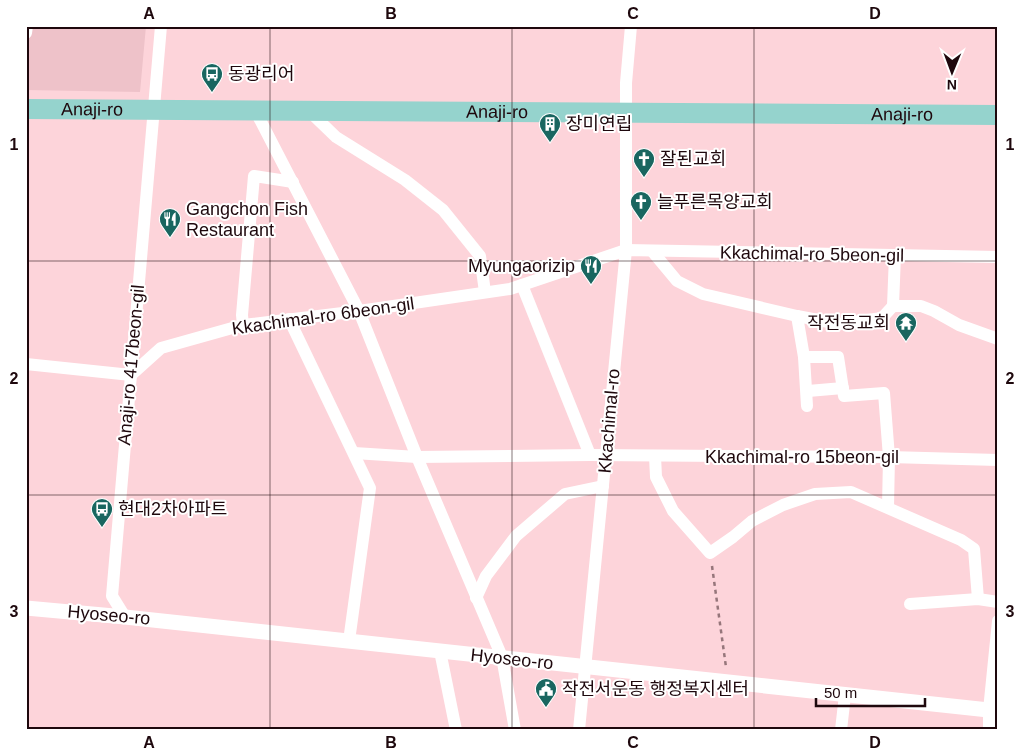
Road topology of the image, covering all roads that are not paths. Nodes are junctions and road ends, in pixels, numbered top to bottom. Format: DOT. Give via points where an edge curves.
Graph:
graph roads {
  1 [pos="27,26"];
  2 [pos="161,26"];
  3 [pos="630,26"];
  4 [pos="26,32"];
  5 [pos="26,109"];
  6 [pos="152,110"];
  7 [pos="255,110"];
  8 [pos="309,110"];
  9 [pos="626,112"];
  10 [pos="998,115"];
  11 [pos="293,182"];
  12 [pos="626,250"];
  13 [pos="652,251"];
  14 [pos="895,256"];
  15 [pos="998,257"];
  16 [pos="522,285"];
  17 [pos="485,292"];
  18 [pos="893,306"];
  19 [pos="360,311"];
  20 [pos="797,316"];
  21 [pos="289,319"];
  22 [pos="243,325"];
  23 [pos="998,339"];
  24 [pos="804,357"];
  25 [pos="26,364"];
  26 [pos="130,375"];
  27 [pos="843,388"];
  28 [pos="808,391"];
  29 [pos="808,406"];
  30 [pos="354,454"];
  31 [pos="590,455"];
  32 [pos="606,455"];
  33 [pos="655,456"];
  34 [pos="889,457"];
  35 [pos="417,458"];
  36 [pos="998,460"];
  37 [pos="603,486"];
  38 [pos="888,507"];
  39 [pos="476,598"];
  40 [pos="978,599"];
  41 [pos="998,602"];
  42 [pos="910,604"];
  43 [pos="26,608"];
  44 [pos="125,616"];
  45 [pos="998,620"];
  46 [pos="349,641"];
  47 [pos="440,651"];
  48 [pos="502,657"];
  49 [pos="586,667"];
  50 [pos="845,695"];
  51 [pos="993,711"];
  52 [pos="456,730"];
  53 [pos="515,730"];
  54 [pos="580,730"];
  55 [pos="841,730"];
  56 [pos="989,730"];
  1 -- 4 [label="street"];
  2 -- 6 [label="street, Anaji-ro 417beon-gil"];
  3 -- 9 [label="street, Kkachimal-ro"];
  5 -- 6 [label="main road, Anaji-ro"];
  6 -- 7 [label="main road, Anaji-ro"];
  6 -- 26 [label="street, Anaji-ro 417beon-gil"];
  7 -- 8 [label="main road, Anaji-ro"];
  7 -- 11 [label="street"];
  8 -- 9 [label="main road, Anaji-ro"];
  8 -- 17 [label="street" via="336,137 405,180 443,210 480,256"];
  9 -- 10 [label="main road, Anaji-ro"];
  9 -- 12 [label="street, Kkachimal-ro"];
  11 -- 19 [label="street"];
  11 -- 22 [label="street" via="254,176"];
  12 -- 13 [label="street, Kkachimal-ro 5beon-gil"];
  12 -- 16 [label="street, Kkachimal-ro 6beon-gil"];
  12 -- 32 [label="street, Kkachimal-ro"];
  13 -- 14 [label="street, Kkachimal-ro 5beon-gil"];
  13 -- 20 [label="street" via="677,281 703,294"];
  14 -- 15 [label="street, Kkachimal-ro 5beon-gil"];
  14 -- 18 [label="street"];
  16 -- 17 [label="street, Kkachimal-ro 6beon-gil"];
  16 -- 31 [label="street"];
  17 -- 19 [label="street, Kkachimal-ro 6beon-gil"];
  18 -- 20 [label="street" via="882,318 839,324"];
  18 -- 23 [label="street" via="920,306 934,310 960,326"];
  19 -- 21 [label="street, Kkachimal-ro 6beon-gil"];
  19 -- 35 [label="street"];
  20 -- 24 [label="street"];
  21 -- 22 [label="street, Kkachimal-ro 6beon-gil"];
  21 -- 30 [label="street"];
  22 -- 26 [label="street, Kkachimal-ro 6beon-gil" via="162,348"];
  24 -- 27 [label="street" via="838,357"];
  24 -- 28 [label="street"];
  25 -- 26 [label="street"];
  26 -- 44 [label="street, Anaji-ro 417beon-gil" via="112,596"];
  27 -- 28 [label="street"];
  27 -- 34 [label="street" via="844,396 884,393"];
  28 -- 29 [label="street"];
  30 -- 35 [label="street, Kkachimal-ro 15beon-gil"];
  30 -- 46 [label="street" via="370,488"];
  31 -- 32 [label="street, Kkachimal-ro 15beon-gil"];
  31 -- 35 [label="street, Kkachimal-ro 15beon-gil"];
  32 -- 33 [label="street, Kkachimal-ro 15beon-gil"];
  32 -- 37 [label="street, Kkachimal-ro"];
  33 -- 34 [label="street, Kkachimal-ro 15beon-gil"];
  33 -- 38 [label="street" via="656,477 673,511 710,552 752,521 815,494 851,492"];
  34 -- 36 [label="street, Kkachimal-ro 15beon-gil"];
  34 -- 38 [label="street"];
  35 -- 39 [label="street"];
  37 -- 39 [label="street" via="565,494 516,536 486,576"];
  37 -- 49 [label="street, Kkachimal-ro"];
  38 -- 40 [label="street" via="974,549"];
  39 -- 48 [label="street"];
  40 -- 41 [label="street"];
  40 -- 42 [label="street"];
  43 -- 44 [label="street, Hyoseo-ro"];
  44 -- 46 [label="street, Hyoseo-ro"];
  45 -- 51 [label="street"];
  46 -- 47 [label="street, Hyoseo-ro"];
  47 -- 48 [label="street, Hyoseo-ro"];
  47 -- 52 [label="street"];
  48 -- 49 [label="street, Hyoseo-ro"];
  48 -- 53 [label="street"];
  49 -- 50 [label="street, Hyoseo-ro"];
  49 -- 54 [label="street, Kkachimal-ro"];
  50 -- 51 [label="street, Hyoseo-ro"];
  50 -- 55 [label="street"];
  51 -- 56 [label="street"];
}
